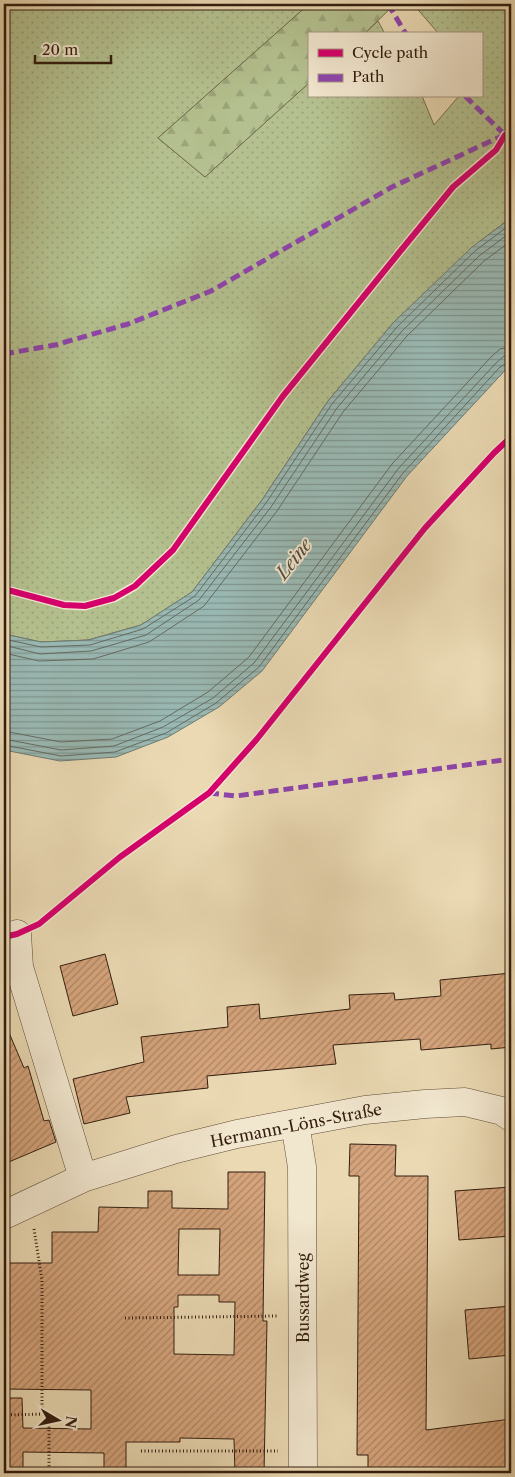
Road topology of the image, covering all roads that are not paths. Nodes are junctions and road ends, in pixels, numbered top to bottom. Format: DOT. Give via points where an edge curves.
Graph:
graph roads {
  1 [pos="17,934"];
  2 [pos="511,1117"];
  3 [pos="295,1123"];
  4 [pos="83,1178"];
  5 [pos="4,1215"];
  6 [pos="303,1462"];
  1 -- 4 [label="street" via="19,967"];
  2 -- 3 [label="street, Hermann-Löns-Straße" via="502,1111 464,1102 365,1110"];
  3 -- 4 [label="street, Hermann-Löns-Straße" via="176,1149"];
  3 -- 6 [label="street, Bussardweg" via="302,1167"];
  4 -- 5 [label="street, Hermann-Löns-Straße"];
}
